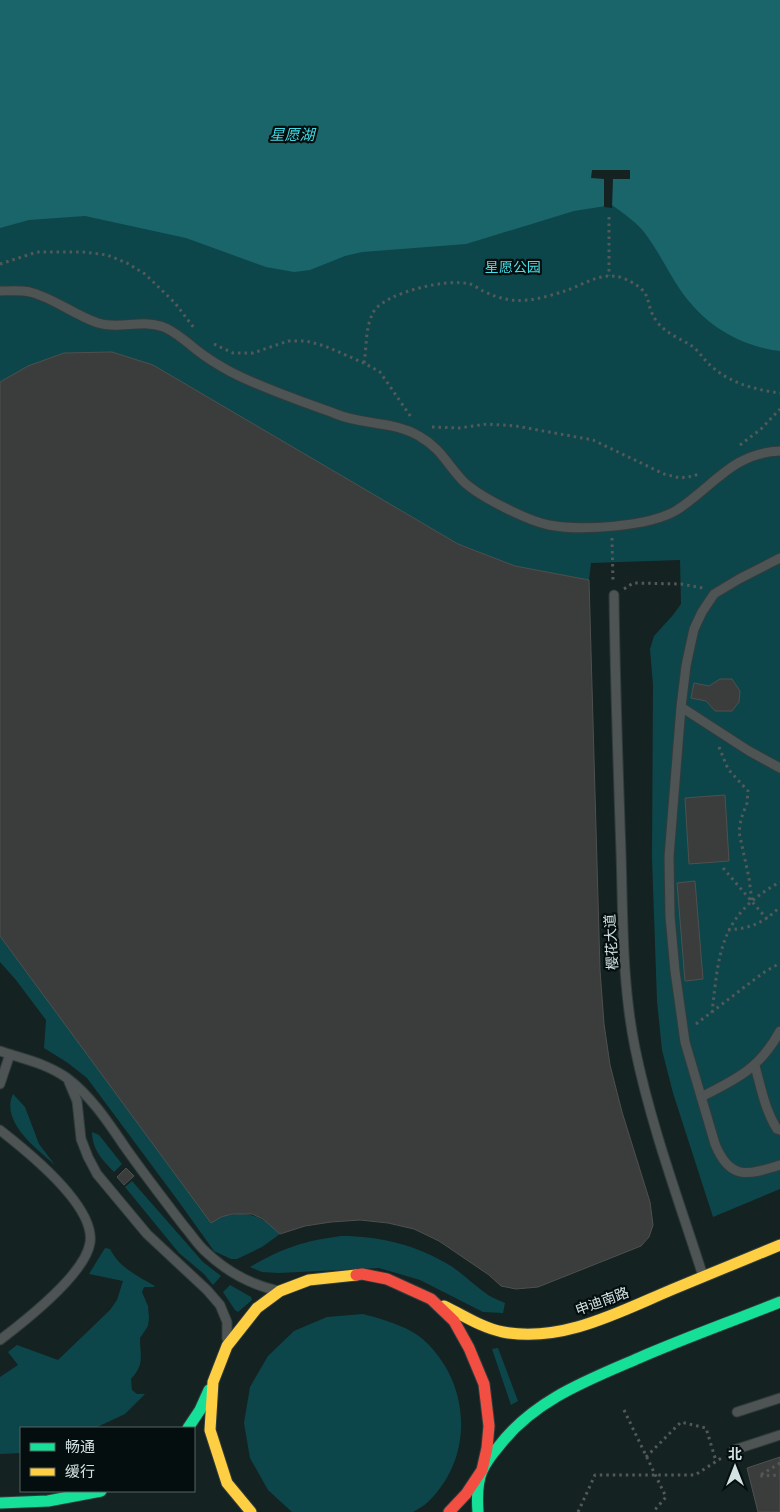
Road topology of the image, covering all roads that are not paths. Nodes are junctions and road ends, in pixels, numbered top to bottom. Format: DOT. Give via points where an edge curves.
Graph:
graph roads {
  1 [pos="0,291"];
  2 [pos="780,451"];
  3 [pos="780,558"];
  4 [pos="614,595"];
  5 [pos="681,707"];
  6 [pos="780,768"];
  7 [pos="780,1031"];
  8 [pos="0,1051"];
  9 [pos="10,1054"];
  10 [pos="755,1066"];
  11 [pos="66,1078"];
  12 [pos="0,1084"];
  13 [pos="701,1097"];
  14 [pos="0,1130"];
  15 [pos="780,1130"];
  16 [pos="780,1165"];
  17 [pos="780,1245"];
  18 [pos="703,1277"];
  19 [pos="280,1291"];
  20 [pos="432,1299"];
  21 [pos="780,1302"];
  22 [pos="0,1340"];
  23 [pos="227,1346"];
  24 [pos="213,1382"];
  25 [pos="780,1398"];
  26 [pos="737,1412"];
  27 [pos="189,1427"];
  28 [pos="780,1435"];
  29 [pos="734,1450"];
  30 [pos="482,1470"];
  31 [pos="95,1492"];
  32 [pos="0,1503"];
  33 [pos="251,1512"];
  34 [pos="449,1512"];
  35 [pos="478,1512"];
  1 -- 2 [label="lane" via="30,292 101,324 138,323 165,327 200,353 256,384 339,416 417,434 444,456 465,483 527,518 548,525 575,528 611,526 662,517 747,457"];
  3 -- 5 [label="lane" via="714,594 702,612 694,629"];
  4 -- 18 [label="lane, 樱花大道" via="615,706 628,1005 645,1093"];
  5 -- 6 [label="lane"];
  5 -- 13 [label="lane" via="669,857 670,916 684,1033"];
  7 -- 10 [label="lane"];
  8 -- 9 [label="lane"];
  9 -- 11 [label="lane" via="46,1066"];
  9 -- 12 [label="lane"];
  10 -- 13 [label="lane"];
  10 -- 15 [label="lane" via="769,1114"];
  11 -- 19 [label="lane" via="103,1115 206,1252 237,1275"];
  11 -- 23 [label="lane" via="78,1101 81,1139 97,1174 147,1234 220,1306 227,1322"];
  13 -- 16 [label="lane" via="720,1155 734,1170 744,1174"];
  14 -- 22 [label="lane" via="66,1191 87,1222 90,1241 88,1252 57,1292"];
  17 -- 18 [label="street, 申迪南路"];
  18 -- 20 [label="street, 申迪南路" via="590,1324 527,1335 489,1328"];
  19 -- 20 [label="street, 申迪南路" via="309,1280 362,1274 387,1278"];
  19 -- 23 [label="street, 申迪南路" via="257,1308"];
  20 -- 30 [label="street" via="454,1320 484,1384 489,1426"];
  21 -- 30 [label="street" via="655,1351 552,1398 512,1428"];
  23 -- 24 [label="street, 申迪南路"];
  24 -- 27 [label="street"];
  24 -- 33 [label="street" via="210,1430 227,1482"];
  25 -- 26 [label="lane"];
  28 -- 29 [label="lane"];
  30 -- 34 [label="street"];
  30 -- 35 [label="street"];
  31 -- 32 [label="street" via="48,1500"];
}
